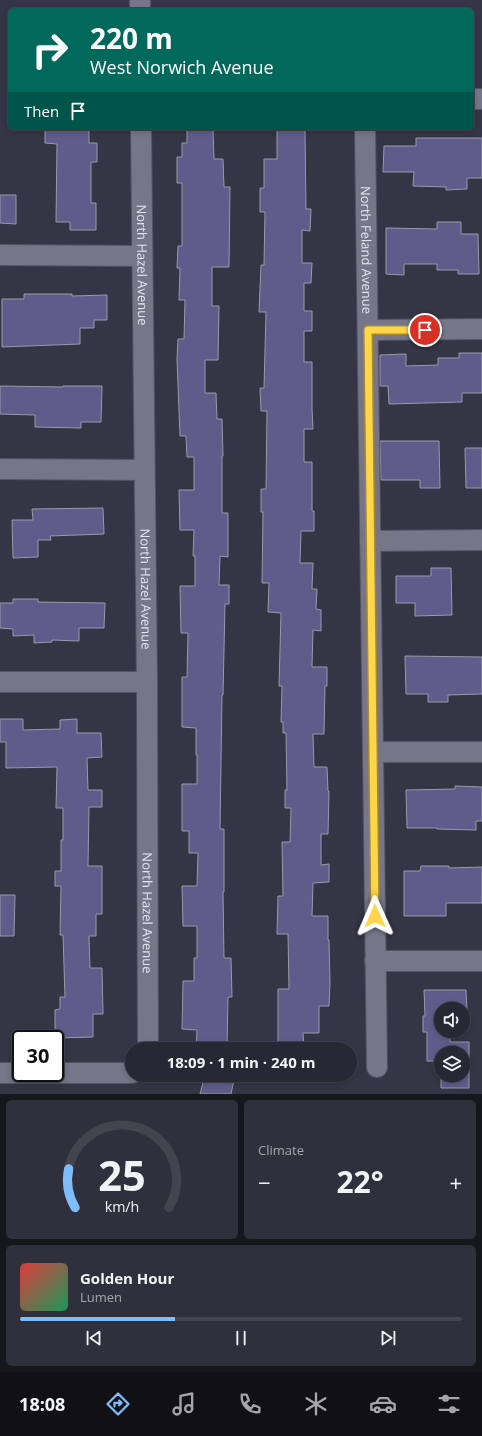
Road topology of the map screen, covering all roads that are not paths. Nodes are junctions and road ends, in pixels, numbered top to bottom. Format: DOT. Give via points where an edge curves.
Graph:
graph roads {
  1 [pos="141,130"];
  2 [pos="365,130"];
  3 [pos="0,255"];
  4 [pos="142,256"];
  5 [pos="482,329"];
  6 [pos="368,330"];
  7 [pos="0,469"];
  8 [pos="143,470"];
  9 [pos="482,540"];
  10 [pos="370,541"];
  11 [pos="0,682"];
  12 [pos="147,682"];
  13 [pos="373,752"];
  14 [pos="482,752"];
  15 [pos="375,961"];
  16 [pos="482,961"];
  17 [pos="148,1042"];
  18 [pos="377,1067"];
  19 [pos="0,1073"];
  20 [pos="125,1073"];
  1 -- 4 [label="street, North Hazel Avenue"];
  2 -- 6 [label="street, North Feland Avenue"];
  3 -- 4 [label="street"];
  4 -- 8 [label="street, North Hazel Avenue"];
  5 -- 6 [label="street"];
  6 -- 10 [label="street, North Feland Avenue"];
  7 -- 8 [label="street"];
  8 -- 12 [label="street, North Hazel Avenue"];
  9 -- 10 [label="street"];
  10 -- 13 [label="street, North Feland Avenue"];
  11 -- 12 [label="street"];
  12 -- 17 [label="street, North Hazel Avenue"];
  13 -- 14 [label="street"];
  13 -- 15 [label="street, North Feland Avenue"];
  15 -- 16 [label="street"];
  15 -- 18 [label="street, North Feland Avenue"];
  19 -- 20 [label="street"];
}
